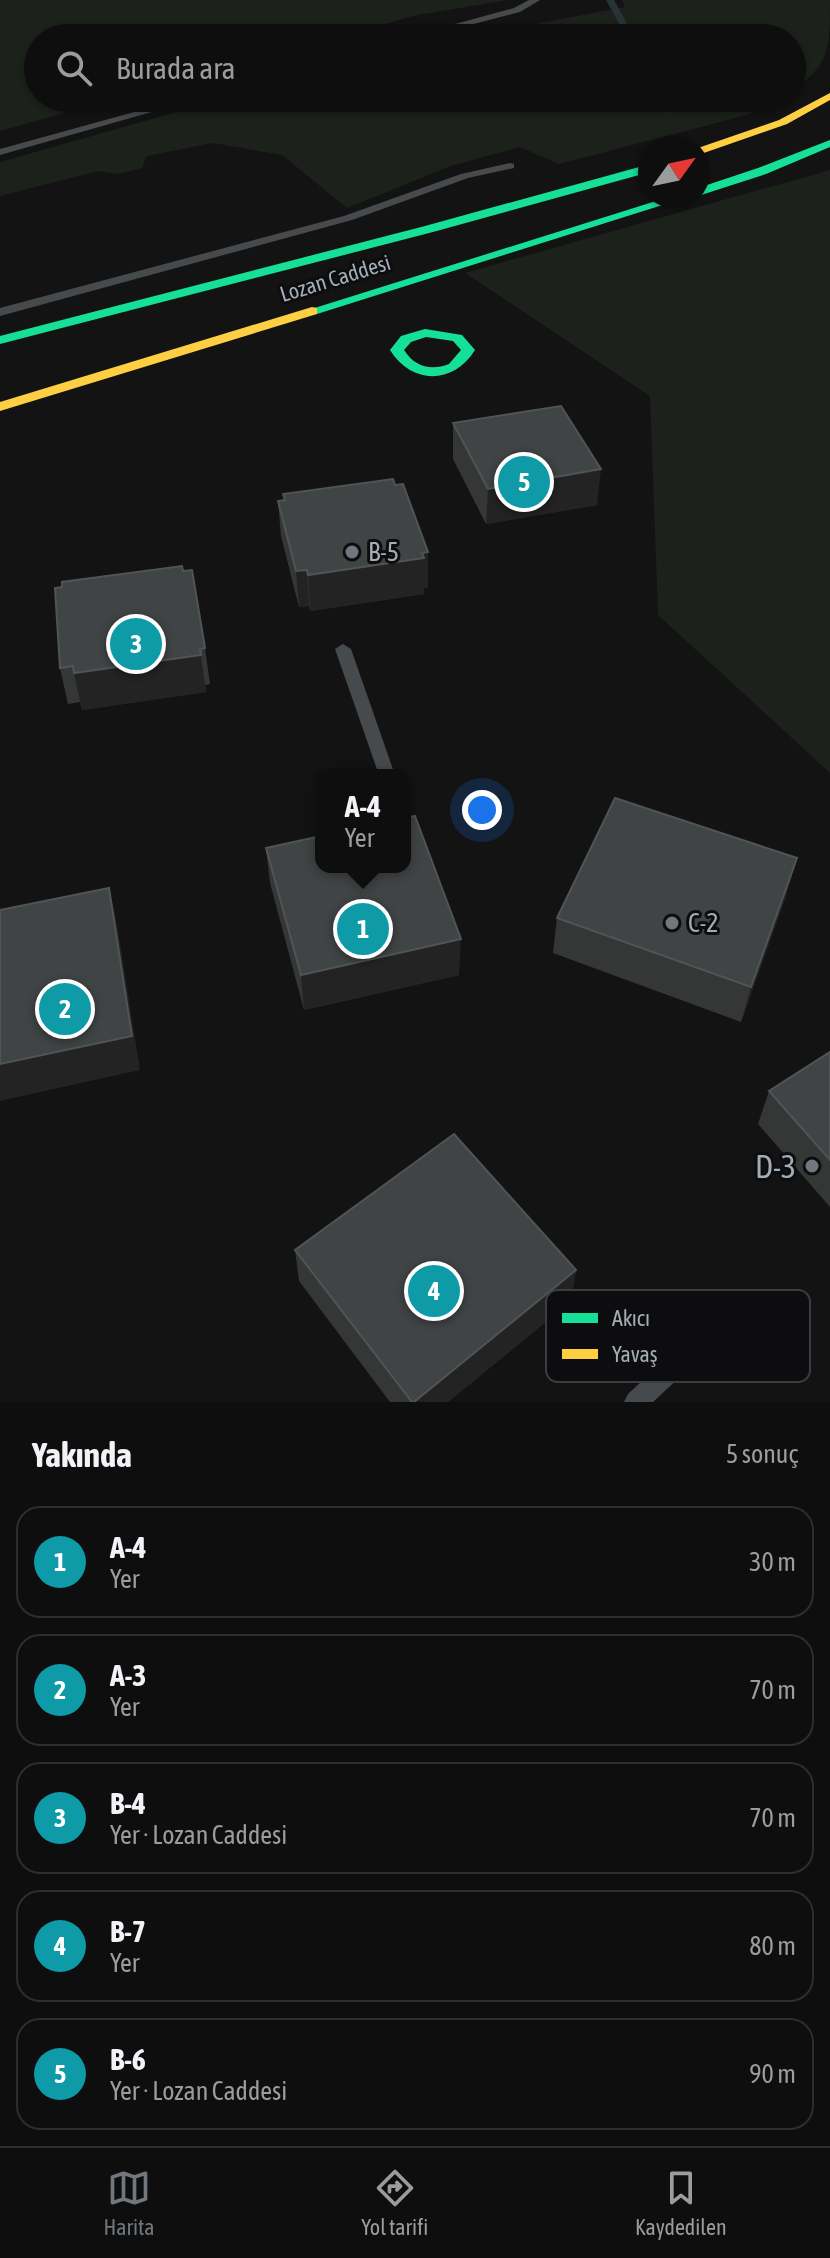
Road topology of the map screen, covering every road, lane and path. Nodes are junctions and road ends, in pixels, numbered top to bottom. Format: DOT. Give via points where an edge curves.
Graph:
graph roads {
  1 [pos="536,0"];
  2 [pos="463,24"];
  3 [pos="830,96"];
  4 [pos="145,112"];
  5 [pos="805,112"];
  6 [pos="806,112"];
  7 [pos="830,143"];
  8 [pos="710,148"];
  9 [pos="0,152"];
  10 [pos="510,166"];
  11 [pos="638,171"];
  12 [pos="710,188"];
  13 [pos="646,208"];
  14 [pos="0,312"];
  15 [pos="6,338"];
  16 [pos="0,407"];
  17 [pos="343,649"];
  18 [pos="385,769"];
  19 [pos="658,1382"];
  20 [pos="636,1402"];
  1 -- 2 [label="lane"];
  3 -- 6 [label="main road"];
  4 -- 9 [label="lane"];
  5 -- 8 [label="main road"];
  7 -- 12 [label="main road"];
  10 -- 14 [label="lane" via="465,176 348,218"];
  11 -- 15 [label="main road, Lozan Caddesi"];
  13 -- 16 [label="main road, Lozan Caddesi"];
  17 -- 18 [label="lane"];
  19 -- 20 [label="lane"];
}
